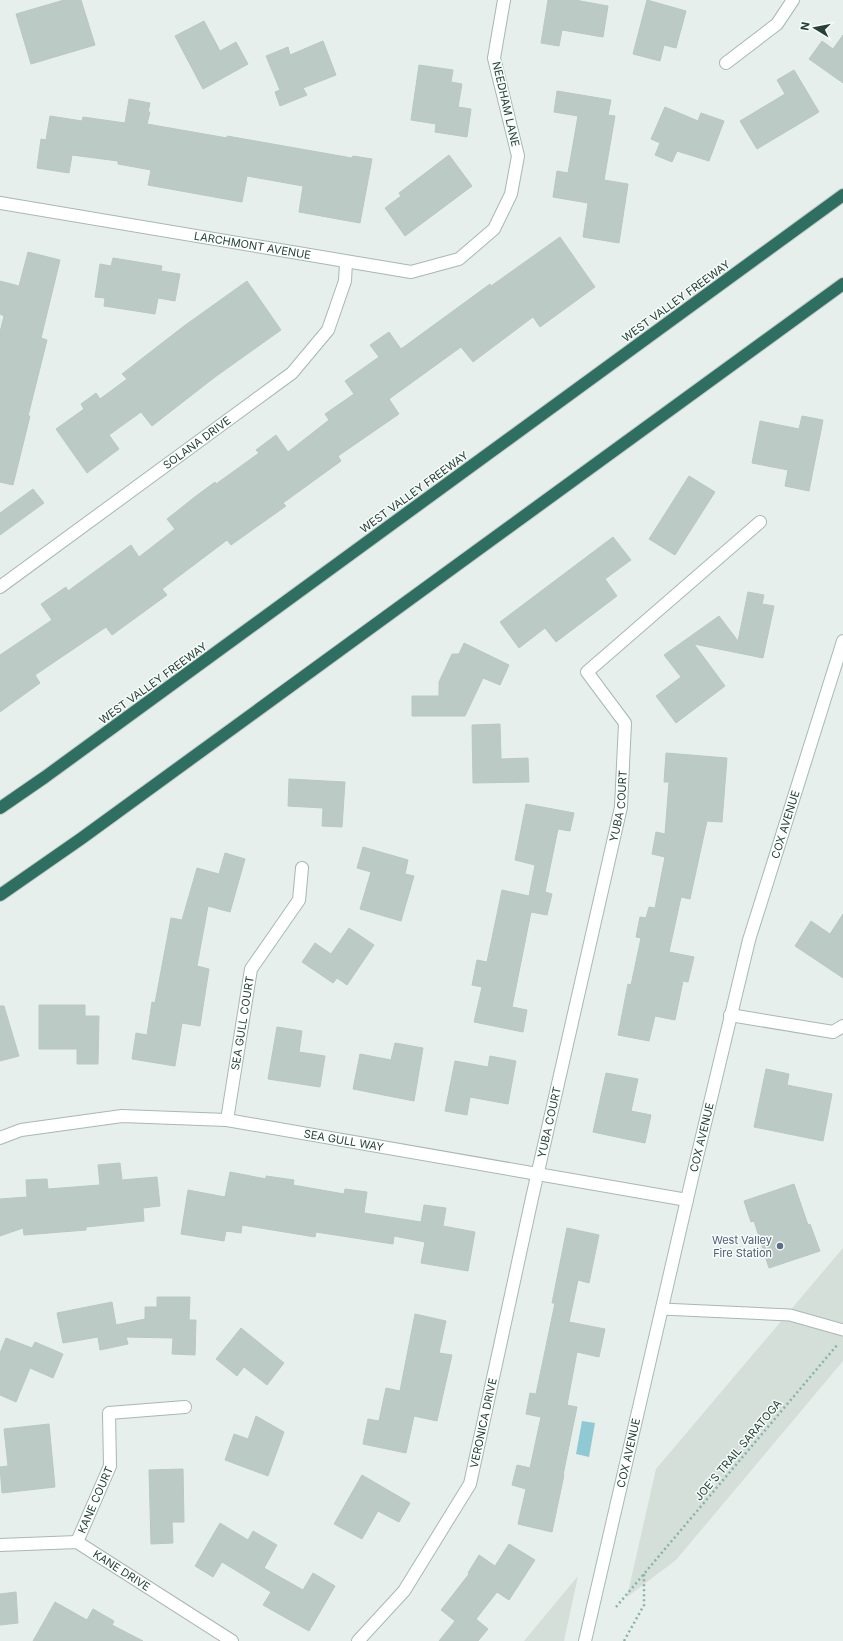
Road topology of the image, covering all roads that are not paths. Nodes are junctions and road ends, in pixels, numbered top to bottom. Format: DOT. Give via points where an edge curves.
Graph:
graph roads {
  1 [pos="504,0"];
  2 [pos="793,0"];
  3 [pos="726,63"];
  4 [pos="843,195"];
  5 [pos="0,203"];
  6 [pos="494,229"];
  7 [pos="346,262"];
  8 [pos="843,284"];
  9 [pos="760,522"];
  10 [pos="0,587"];
  11 [pos="843,641"];
  12 [pos="0,808"];
  13 [pos="302,868"];
  14 [pos="0,895"];
  15 [pos="730,1015"];
  16 [pos="843,1026"];
  17 [pos="227,1120"];
  18 [pos="0,1138"];
  19 [pos="538,1173"];
  20 [pos="687,1200"];
  21 [pos="662,1309"];
  22 [pos="843,1330"];
  23 [pos="185,1407"];
  24 [pos="77,1542"];
  25 [pos="0,1545"];
  26 [pos="232,1641"];
  27 [pos="358,1641"];
  28 [pos="585,1641"];
  1 -- 6 [label="street, NEEDHAM LANE" via="494,58 518,156 511,194"];
  2 -- 3 [label="street" via="777,24"];
  4 -- 12 [label="highway, WEST VALLEY FREEWAY"];
  5 -- 7 [label="street, LARCHMONT AVENUE"];
  6 -- 7 [label="street, LARCHMONT AVENUE" via="459,259 411,272"];
  7 -- 10 [label="street, SOLANA DRIVE" via="345,281 328,330 292,373"];
  8 -- 14 [label="highway"];
  9 -- 19 [label="street, YUBA COURT" via="587,672 625,723 621,807"];
  11 -- 15 [label="street, COX AVENUE" via="749,940"];
  13 -- 17 [label="street, SEA GULL COURT" via="299,900 251,969"];
  15 -- 16 [label="street" via="834,1032"];
  15 -- 20 [label="street, COX AVENUE"];
  17 -- 18 [label="street, SEA GULL WAY" via="122,1116 21,1130"];
  17 -- 19 [label="street, SEA GULL WAY"];
  19 -- 20 [label="street, SEA GULL WAY"];
  19 -- 27 [label="street, VERONICA DRIVE" via="470,1484 404,1591"];
  20 -- 21 [label="street, COX AVENUE"];
  21 -- 22 [label="lane" via="790,1315"];
  21 -- 28 [label="street, COX AVENUE"];
  23 -- 24 [label="street, KANE COURT" via="109,1413 110,1466"];
  24 -- 25 [label="street"];
  24 -- 26 [label="street, KANE DRIVE"];
}
